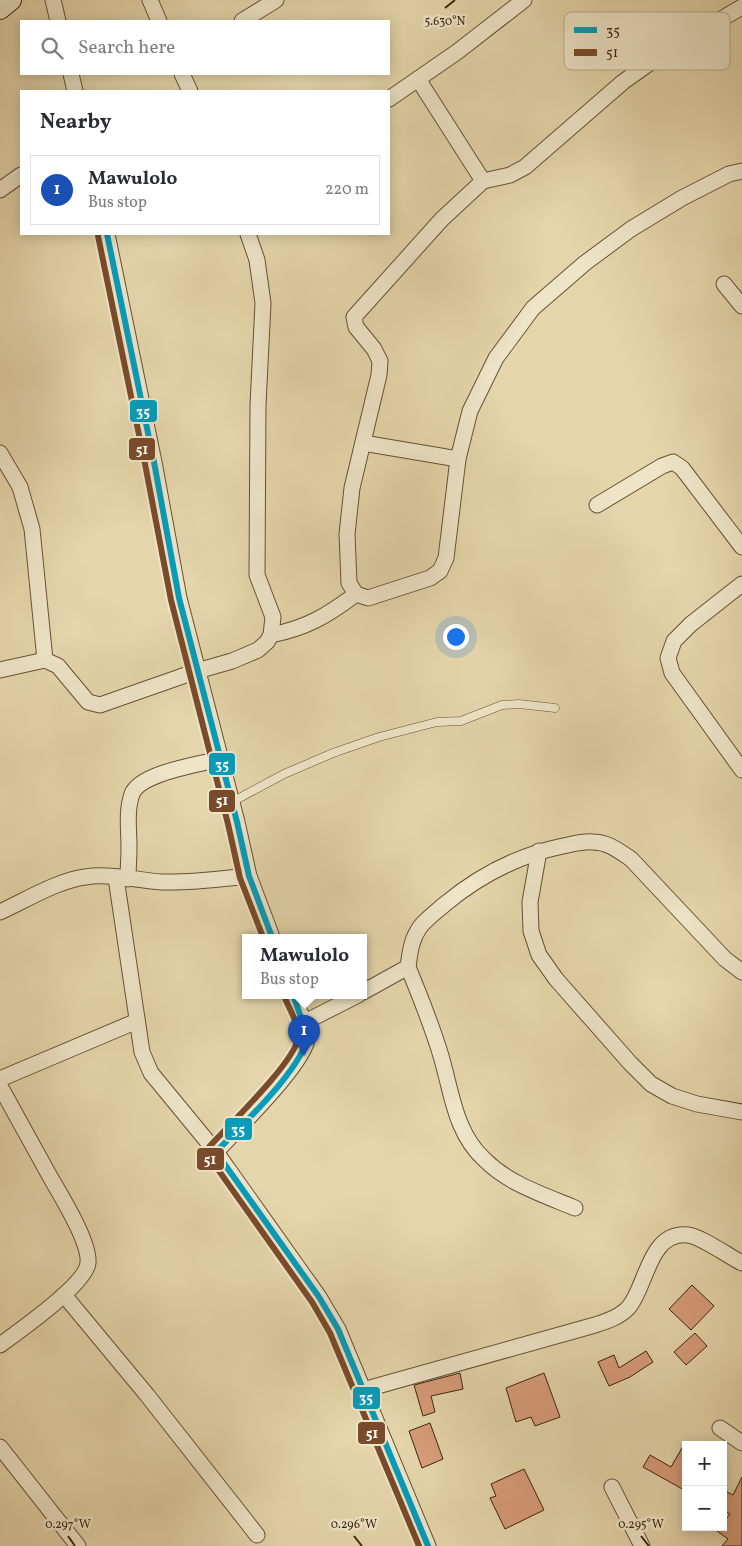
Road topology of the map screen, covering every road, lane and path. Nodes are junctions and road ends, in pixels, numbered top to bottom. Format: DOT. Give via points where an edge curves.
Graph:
graph roads {
  1 [pos="11,0"];
  2 [pos="53,0"];
  3 [pos="150,0"];
  4 [pos="276,0"];
  5 [pos="524,0"];
  6 [pos="742,7"];
  7 [pos="0,9"];
  8 [pos="730,14"];
  9 [pos="58,20"];
  10 [pos="160,20"];
  11 [pos="244,20"];
  12 [pos="640,70"];
  13 [pos="71,75"];
  14 [pos="182,75"];
  15 [pos="418,79"];
  16 [pos="75,90"];
  17 [pos="190,90"];
  18 [pos="390,98"];
  19 [pos="742,171"];
  20 [pos="20,176"];
  21 [pos="482,181"];
  22 [pos="0,190"];
  23 [pos="107,235"];
  24 [pos="248,235"];
  25 [pos="724,284"];
  26 [pos="742,306"];
  27 [pos="363,443"];
  28 [pos="0,452"];
  29 [pos="458,458"];
  30 [pos="597,505"];
  31 [pos="742,546"];
  32 [pos="742,584"];
  33 [pos="356,594"];
  34 [pos="271,635"];
  35 [pos="45,660"];
  36 [pos="0,670"];
  37 [pos="197,671"];
  38 [pos="555,708"];
  39 [pos="220,759"];
  40 [pos="742,770"];
  41 [pos="232,802"];
  42 [pos="539,851"];
  43 [pos="249,876"];
  44 [pos="122,878"];
  45 [pos="0,912"];
  46 [pos="271,934"];
  47 [pos="408,967"];
  48 [pos="742,972"];
  49 [pos="367,990"];
  50 [pos="294,999"];
  51 [pos="350,999"];
  52 [pos="137,1021"];
  53 [pos="303,1023"];
  54 [pos="0,1079"];
  55 [pos="0,1086"];
  56 [pos="742,1112"];
  57 [pos="216,1152"];
  58 [pos="575,1208"];
  59 [pos="742,1263"];
  60 [pos="64,1294"];
  61 [pos="0,1345"];
  62 [pos="363,1390"];
  63 [pos="720,1428"];
  64 [pos="742,1443"];
  65 [pos="0,1447"];
  66 [pos="612,1487"];
  67 [pos="257,1535"];
  68 [pos="78,1546"];
  69 [pos="428,1546"];
  70 [pos="642,1546"];
  1 -- 7 [label="street"];
  2 -- 9 [label="street"];
  3 -- 10 [label="street"];
  4 -- 11 [label="street"];
  5 -- 15 [label="street"];
  6 -- 8 [label="street"];
  12 -- 21 [label="street" via="525,167 510,175"];
  13 -- 16 [label="street"];
  14 -- 17 [label="street"];
  15 -- 18 [label="street"];
  15 -- 21 [label="street"];
  19 -- 29 [label="street" via="729,174 682,198 631,229 533,308 496,358 470,411"];
  20 -- 22 [label="street"];
  21 -- 27 [label="street" via="442,219 354,317 356,328 380,361"];
  23 -- 37 [label="street" via="179,598"];
  24 -- 34 [label="street" via="257,260 263,302 258,405 257,575 272,617"];
  25 -- 26 [label="street"];
  27 -- 29 [label="street"];
  27 -- 33 [label="street" via="352,488 347,534 348,583"];
  28 -- 35 [label="street" via="20,488 32,529"];
  29 -- 33 [label="street" via="446,558 440,572 368,598"];
  30 -- 31 [label="street" via="673,462 682,468"];
  32 -- 40 [label="street" via="674,641 668,658 672,673"];
  33 -- 34 [label="street" via="336,610 305,626"];
  34 -- 37 [label="street" via="258,650"];
  35 -- 36 [label="street"];
  35 -- 37 [label="street" via="58,666 88,702 100,705"];
  37 -- 39 [label="street"];
  38 -- 41 [label="lane" via="502,705 461,721 437,722 379,737 284,774"];
  39 -- 41 [label="street"];
  39 -- 44 [label="street" via="167,772 146,780 132,792"];
  41 -- 43 [label="street"];
  42 -- 47 [label="street" via="484,876 438,910 420,926 411,944"];
  42 -- 48 [label="street" via="594,842 613,846 631,859 725,959"];
  42 -- 56 [label="street" via="530,902 531,931 539,954 556,979 651,1084 672,1096 697,1104"];
  43 -- 44 [label="street" via="189,882"];
  43 -- 46 [label="street"];
  44 -- 45 [label="street" via="84,877 65,882"];
  44 -- 52 [label="street"];
  47 -- 49 [label="street"];
  47 -- 58 [label="street" via="441,1056 459,1122 470,1143 485,1161 503,1174"];
  50 -- 53 [label="street"];
  51 -- 53 [label="street"];
  52 -- 54 [label="street"];
  52 -- 57 [label="street" via="142,1052 151,1073"];
  53 -- 57 [label="street" via="307,1041 293,1067"];
  55 -- 60 [label="street" via="73,1218 86,1250 88,1264 82,1277"];
  57 -- 62 [label="street" via="319,1297 338,1329"];
  59 -- 62 [label="street" via="689,1235 674,1236 662,1243 629,1306 616,1317"];
  60 -- 61 [label="street"];
  60 -- 67 [label="street"];
  62 -- 69 [label="street"];
  63 -- 64 [label="street"];
  65 -- 68 [label="street"];
  66 -- 70 [label="street"];
}
